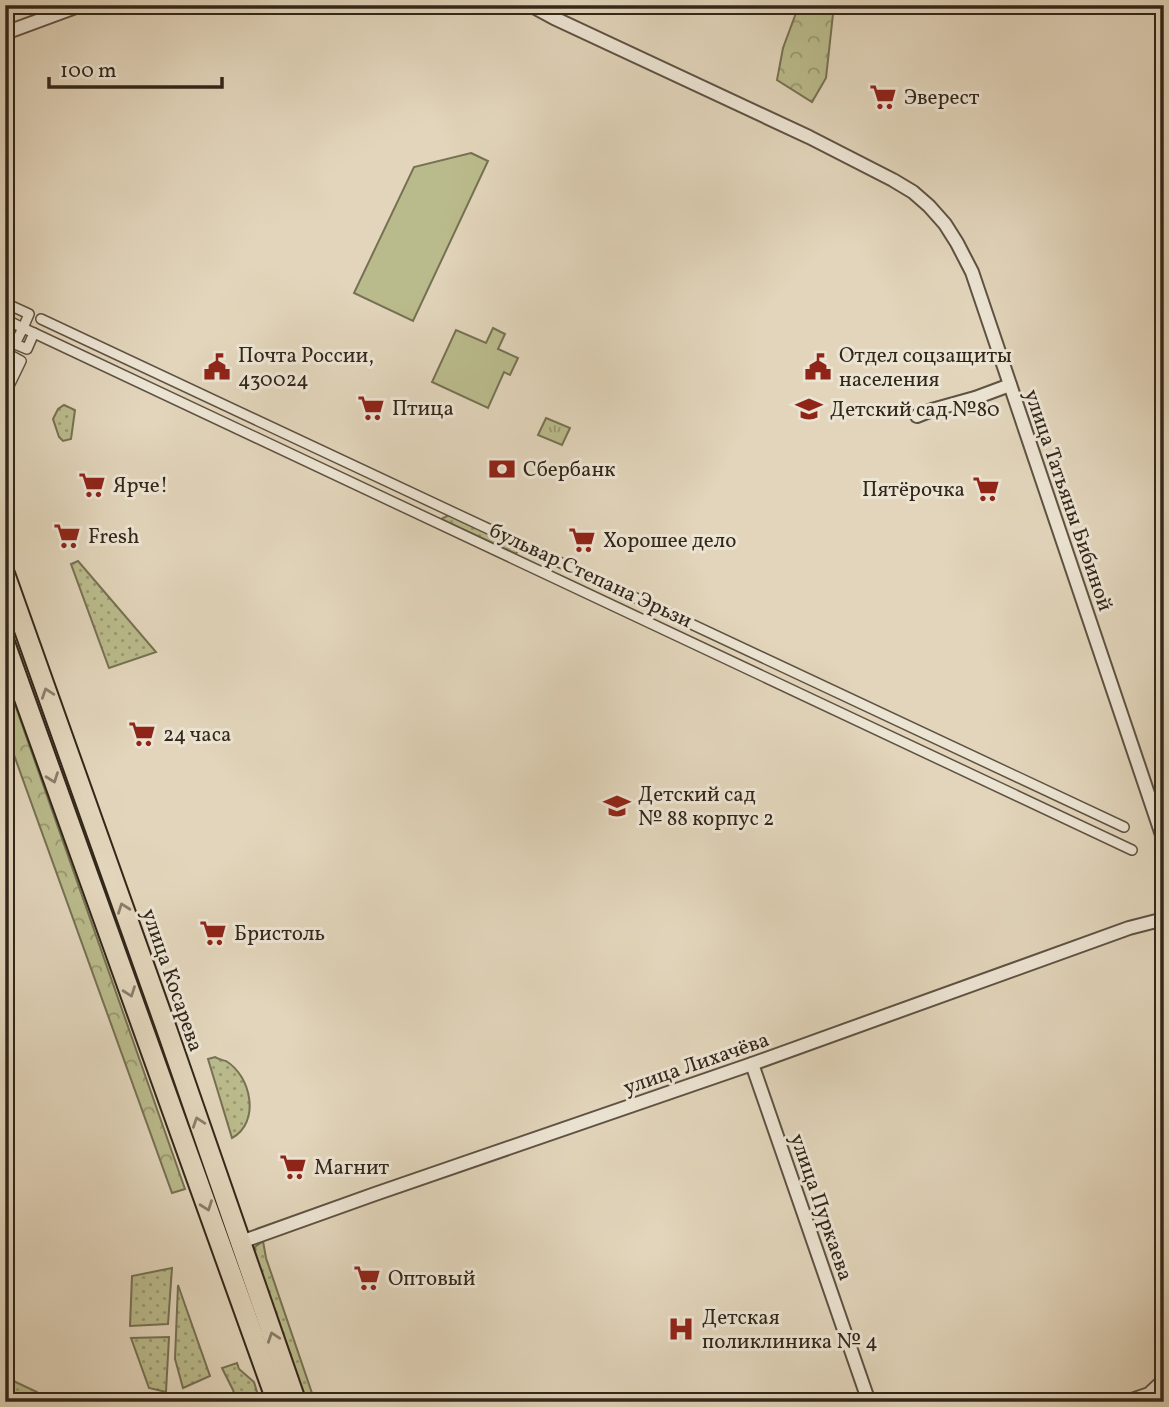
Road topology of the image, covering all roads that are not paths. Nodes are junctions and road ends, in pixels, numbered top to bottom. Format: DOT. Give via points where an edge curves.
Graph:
graph roads {
  1 [pos="81,5"];
  2 [pos="530,5"];
  3 [pos="5,33"];
  4 [pos="5,303"];
  5 [pos="5,319"];
  6 [pos="41,319"];
  7 [pos="23,328"];
  8 [pos="34,333"];
  9 [pos="5,365"];
  10 [pos="1010,385"];
  11 [pos="5,394"];
  12 [pos="917,416"];
  13 [pos="5,575"];
  14 [pos="5,644"];
  15 [pos="1124,827"];
  16 [pos="1164,841"];
  17 [pos="1132,850"];
  18 [pos="1164,919"];
  19 [pos="752,1064"];
  20 [pos="231,1245"];
  21 [pos="1164,1380"];
  22 [pos="277,1402"];
  23 [pos="296,1402"];
  24 [pos="869,1402"];
  25 [pos="1126,1402"];
  1 -- 3 [label="street"];
  2 -- 10 [label="street, улица Татьяны Бибиной" via="914,192 945,224 972,272"];
  4 -- 7 [label="street" via="29,314"];
  5 -- 7 [label="street, бульвар Степана Эрьзи"];
  6 -- 15 [label="street, бульвар Степана Эрьзи"];
  7 -- 8 [label="street, бульвар Степана Эрьзи"];
  7 -- 8 [label="street" via="15,344 27,349"];
  8 -- 17 [label="street, бульвар Степана Эрьзи"];
  9 -- 11 [label="street" via="10,355 21,360"];
  10 -- 12 [label="street"];
  10 -- 16 [label="street, улица Татьяны Бибиной"];
  20 -- 13 [label="main road, улица Косарева, one-way"];
  14 -- 20 [label="main road, улица Косарева, one-way"];
  18 -- 19 [label="street, улица Лихачёва"];
  19 -- 20 [label="street, улица Лихачёва"];
  19 -- 24 [label="street, улица Пуркаева"];
  20 -- 22 [label="main road, улица Косарева"];
  23 -- 20 [label="main road, улица Косарева, one-way"];
  21 -- 25 [label="street" via="1149,1394"];
}
